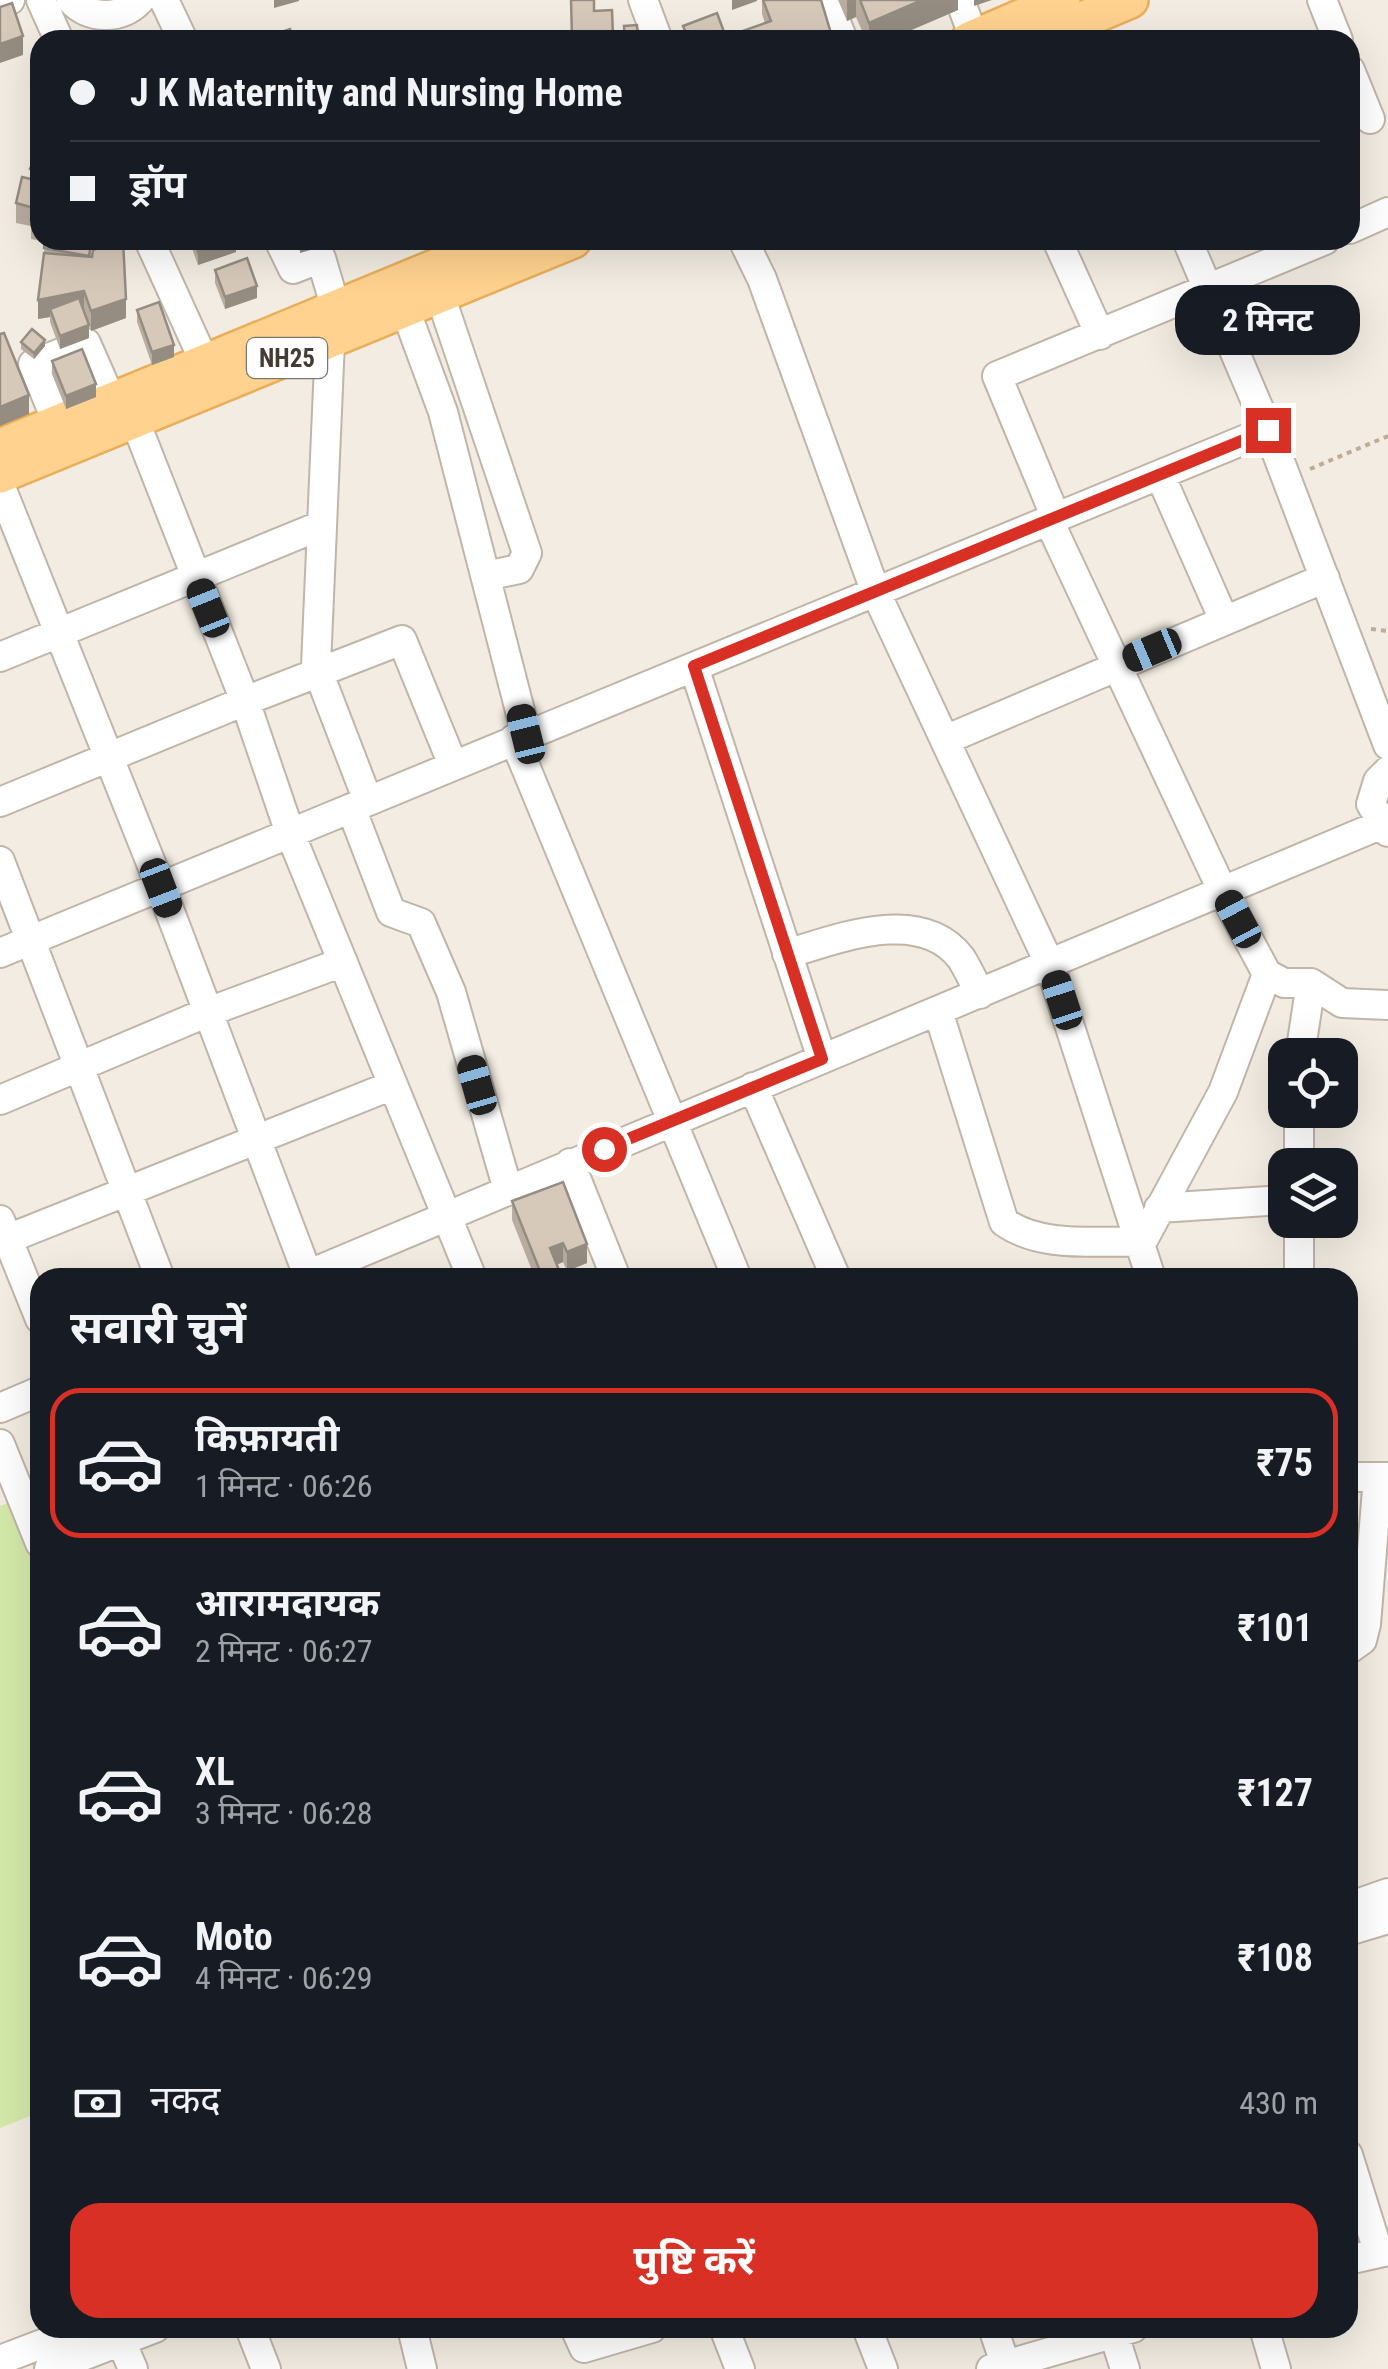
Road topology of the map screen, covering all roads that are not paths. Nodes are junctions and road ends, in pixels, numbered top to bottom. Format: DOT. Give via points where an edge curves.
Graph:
graph roads {
  1 [pos="10,0"];
  2 [pos="41,0"];
  3 [pos="70,0"];
  4 [pos="140,0"];
  5 [pos="164,0"];
  6 [pos="642,0"];
  7 [pos="827,0"];
  8 [pos="960,0"];
  9 [pos="1130,0"];
  10 [pos="1322,0"];
  11 [pos="0,4"];
  12 [pos="1084,19"];
  13 [pos="54,30"];
  14 [pos="178,30"];
  15 [pos="654,30"];
  16 [pos="839,30"];
  17 [pos="969,30"];
  18 [pos="1022,30"];
  19 [pos="1058,30"];
  20 [pos="1334,30"];
  21 [pos="1360,94"];
  22 [pos="1370,119"];
  23 [pos="1388,212"];
  24 [pos="1360,225"];
  25 [pos="154,250"];
  26 [pos="285,250"];
  27 [pos="482,250"];
  28 [pos="548,250"];
  29 [pos="748,250"];
  30 [pos="1062,250"];
  31 [pos="1191,250"];
  32 [pos="1302,250"];
  33 [pos="1209,291"];
  34 [pos="440,295"];
  35 [pos="405,310"];
  36 [pos="333,325"];
  37 [pos="1100,335"];
  38 [pos="205,363"];
  39 [pos="123,410"];
  40 [pos="57,422"];
  41 [pos="1268,430"];
  42 [pos="0,447"];
  43 [pos="1160,475"];
  44 [pos="0,476"];
  45 [pos="0,485"];
  46 [pos="1052,520"];
  47 [pos="322,525"];
  48 [pos="486,576"];
  49 [pos="196,577"];
  50 [pos="1324,578"];
  51 [pos="876,594"];
  52 [pos="1224,620"];
  53 [pos="60,633"];
  54 [pos="0,658"];
  55 [pos="1116,665"];
  56 [pos="694,666"];
  57 [pos="318,670"];
  58 [pos="246,701"];
  59 [pos="520,737"];
  60 [pos="944,740"];
  61 [pos="1388,745"];
  62 [pos="110,757"];
  63 [pos="453,765"];
  64 [pos="1388,771"];
  65 [pos="0,802"];
  66 [pos="360,804"];
  67 [pos="1384,829"];
  68 [pos="290,834"];
  69 [pos="0,861"];
  70 [pos="161,888"];
  71 [pos="1223,892"];
  72 [pos="32,940"];
  73 [pos="0,953"];
  74 [pos="788,954"];
  75 [pos="343,962"];
  76 [pos="1050,965"];
  77 [pos="1268,974"];
  78 [pos="1310,983"];
  79 [pos="980,994"];
  80 [pos="1388,1006"];
  81 [pos="938,1011"];
  82 [pos="208,1012"];
  83 [pos="1302,1038"];
  84 [pos="822,1059"];
  85 [pos="80,1066"];
  86 [pos="393,1084"];
  87 [pos="753,1087"];
  88 [pos="0,1100"];
  89 [pos="672,1119"];
  90 [pos="256,1138"];
  91 [pos="570,1164"];
  92 [pos="127,1190"];
  93 [pos="508,1190"];
  94 [pos="1268,1201"];
  95 [pos="1158,1208"];
  96 [pos="446,1216"];
  97 [pos="2,1234"];
  98 [pos="1299,1238"];
  99 [pos="1142,1242"];
  100 [pos="156,1268"];
  101 [pos="302,1268"];
  102 [pos="324,1268"];
  103 [pos="468,1268"];
  104 [pos="612,1268"];
  105 [pos="732,1268"];
  106 [pos="832,1268"];
  107 [pos="1148,1268"];
  108 [pos="1299,1268"];
  109 [pos="30,1297"];
  110 [pos="30,1395"];
  111 [pos="0,1408"];
  112 [pos="0,1444"];
  113 [pos="1383,1477"];
  114 [pos="12,1507"];
  115 [pos="30,1530"];
  116 [pos="1380,1571"];
  117 [pos="1358,1643"];
  118 [pos="1388,1893"];
  119 [pos="1358,1904"];
  120 [pos="1388,1918"];
  121 [pos="1358,1928"];
  122 [pos="1358,2182"];
  123 [pos="1383,2251"];
  124 [pos="1358,2257"];
  125 [pos="58,2338"];
  126 [pos="129,2338"];
  127 [pos="254,2338"];
  128 [pos="414,2338"];
  129 [pos="580,2338"];
  130 [pos="618,2338"];
  131 [pos="728,2338"];
  132 [pos="871,2338"];
  133 [pos="995,2338"];
  134 [pos="1094,2338"];
  135 [pos="1121,2338"];
  136 [pos="1267,2338"];
  137 [pos="121,2341"];
  138 [pos="0,2360"];
  139 [pos="1001,2367"];
  140 [pos="49,2369"];
  141 [pos="133,2369"];
  142 [pos="266,2369"];
  143 [pos="422,2369"];
  144 [pos="740,2369"];
  145 [pos="883,2369"];
  146 [pos="1125,2369"];
  147 [pos="1276,2369"];
  1 -- 11 [label="street"];
  2 -- 13 [label="street"];
  3 -- 4 [label="street" via="99,16 117,15"];
  5 -- 14 [label="street"];
  6 -- 15 [label="street"];
  7 -- 16 [label="street"];
  8 -- 17 [label="street"];
  9 -- 12 [label="main road"];
  10 -- 20 [label="street"];
  12 -- 18 [label="main road"];
  12 -- 19 [label="main road"];
  21 -- 22 [label="street"];
  23 -- 24 [label="street"];
  25 -- 38 [label="street"];
  26 -- 36 [label="street" via="293,268 321,258"];
  27 -- 36 [label="main road, NH25"];
  28 -- 34 [label="main road, NH25"];
  29 -- 51 [label="street"];
  30 -- 37 [label="street"];
  31 -- 33 [label="street"];
  32 -- 33 [label="street"];
  33 -- 37 [label="street"];
  33 -- 41 [label="street"];
  34 -- 35 [label="main road, NH25"];
  34 -- 48 [label="street" via="528,552 519,569"];
  35 -- 36 [label="main road, NH25"];
  35 -- 48 [label="street" via="443,412"];
  36 -- 38 [label="main road, NH25"];
  36 -- 39 [label="main road, NH25"];
  36 -- 47 [label="street"];
  37 -- 46 [label="street" via="996,376"];
  38 -- 39 [label="main road, NH25"];
  39 -- 40 [label="main road, NH25"];
  39 -- 40 [label="street" via="86,342 33,364"];
  39 -- 44 [label="main road, NH25"];
  39 -- 49 [label="street"];
  40 -- 42 [label="main road, NH25"];
  41 -- 43 [label="street"];
  41 -- 50 [label="street"];
  43 -- 46 [label="street"];
  43 -- 52 [label="street"];
  45 -- 53 [label="street"];
  46 -- 51 [label="street"];
  46 -- 55 [label="street"];
  47 -- 49 [label="street"];
  47 -- 57 [label="street"];
  48 -- 59 [label="street"];
  49 -- 53 [label="street"];
  49 -- 58 [label="street"];
  50 -- 52 [label="street"];
  50 -- 61 [label="street"];
  51 -- 56 [label="street"];
  51 -- 60 [label="street"];
  52 -- 55 [label="street"];
  53 -- 54 [label="street"];
  53 -- 62 [label="street"];
  55 -- 60 [label="street"];
  55 -- 71 [label="street"];
  56 -- 59 [label="street"];
  56 -- 74 [label="street"];
  57 -- 58 [label="street"];
  57 -- 63 [label="street" via="402,640"];
  57 -- 66 [label="street"];
  58 -- 62 [label="street"];
  58 -- 68 [label="street"];
  59 -- 63 [label="street"];
  59 -- 89 [label="street"];
  60 -- 76 [label="street"];
  62 -- 65 [label="street"];
  62 -- 70 [label="street"];
  63 -- 66 [label="street"];
  64 -- 67 [label="street" via="1371,804"];
  66 -- 68 [label="street"];
  66 -- 93 [label="street" via="391,912 421,923 441,965"];
  67 -- 71 [label="street"];
  68 -- 70 [label="street"];
  68 -- 75 [label="street"];
  69 -- 72 [label="street"];
  70 -- 72 [label="street"];
  70 -- 82 [label="street"];
  71 -- 76 [label="street"];
  71 -- 77 [label="street"];
  72 -- 73 [label="street"];
  72 -- 85 [label="street"];
  74 -- 79 [label="street" via="856,933 915,933 960,957"];
  74 -- 84 [label="street"];
  75 -- 82 [label="street"];
  75 -- 86 [label="street"];
  76 -- 79 [label="street"];
  76 -- 99 [label="street"];
  77 -- 78 [label="street" via="1284,983"];
  77 -- 95 [label="street" via="1223,1092"];
  78 -- 80 [label="street" via="1342,1004"];
  78 -- 83 [label="street"];
  79 -- 81 [label="street"];
  81 -- 84 [label="street"];
  81 -- 99 [label="street" via="1004,1222 1040,1237"];
  82 -- 85 [label="street"];
  82 -- 90 [label="street"];
  84 -- 87 [label="street"];
  85 -- 88 [label="street"];
  85 -- 92 [label="street"];
  86 -- 90 [label="street"];
  86 -- 96 [label="street"];
  87 -- 89 [label="street"];
  87 -- 106 [label="street"];
  89 -- 91 [label="street"];
  89 -- 105 [label="street"];
  90 -- 92 [label="street"];
  90 -- 101 [label="street"];
  91 -- 93 [label="street"];
  91 -- 104 [label="street"];
  92 -- 97 [label="street"];
  92 -- 100 [label="street"];
  93 -- 96 [label="street"];
  94 -- 95 [label="street"];
  95 -- 99 [label="street"];
  96 -- 102 [label="street"];
  96 -- 103 [label="street"];
  97 -- 109 [label="street"];
  98 -- 108 [label="street"];
  99 -- 107 [label="street"];
  110 -- 111 [label="street"];
  112 -- 114 [label="street"];
  113 -- 116 [label="street"];
  114 -- 115 [label="street"];
  116 -- 117 [label="street"];
  118 -- 119 [label="street"];
  120 -- 121 [label="street"];
  122 -- 123 [label="street"];
  123 -- 124 [label="street"];
  125 -- 138 [label="street"];
  126 -- 137 [label="street"];
  127 -- 142 [label="street"];
  128 -- 143 [label="street"];
  129 -- 130 [label="street" via="584,2348"];
  131 -- 144 [label="street"];
  132 -- 145 [label="street"];
  133 -- 139 [label="street"];
  134 -- 139 [label="street"];
  135 -- 146 [label="street"];
  136 -- 147 [label="street"];
  137 -- 140 [label="street"];
  137 -- 141 [label="street"];
}
